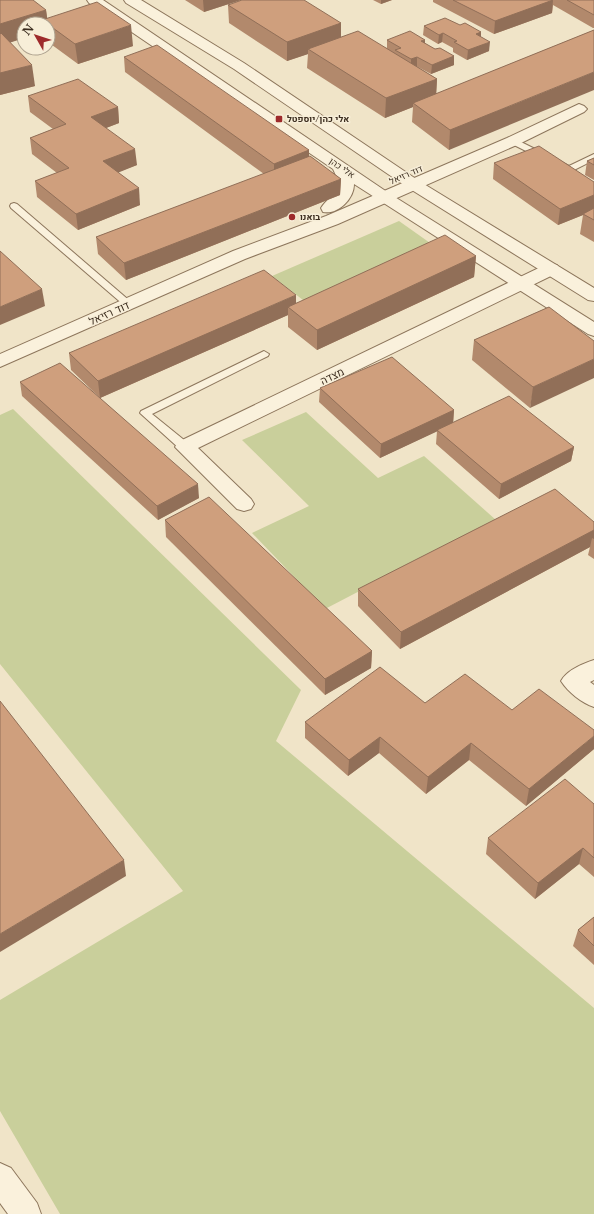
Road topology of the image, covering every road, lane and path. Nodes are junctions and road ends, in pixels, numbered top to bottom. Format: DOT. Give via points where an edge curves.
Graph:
graph roads {
  1 [pos="94,0"];
  2 [pos="131,0"];
  3 [pos="594,104"];
  4 [pos="579,109"];
  5 [pos="513,142"];
  6 [pos="594,157"];
  7 [pos="340,168"];
  8 [pos="407,180"];
  9 [pos="378,193"];
  10 [pos="14,206"];
  11 [pos="329,208"];
  12 [pos="239,255"];
  13 [pos="551,269"];
  14 [pos="522,283"];
  15 [pos="594,296"];
  16 [pos="128,304"];
  17 [pos="594,330"];
  18 [pos="264,354"];
  19 [pos="0,361"];
  20 [pos="185,447"];
  21 [pos="244,504"];
  22 [pos="594,668"];
  23 [pos="594,698"];
  24 [pos="0,1178"];
  25 [pos="26,1214"];
  1 -- 7 [label="street, אלי כהן"];
  2 -- 8 [label="street" via="239,66"];
  3 -- 4 [label="street, דוד רזיאל"];
  4 -- 5 [label="street, דוד רזיאל"];
  4 -- 8 [label="street, דוד רזיאל" via="467,149"];
  5 -- 6 [label="lane" via="569,169"];
  5 -- 8 [label="street, דוד רזיאל"];
  7 -- 9 [label="street, אלי כהן"];
  7 -- 11 [label="street" via="347,187 342,198"];
  8 -- 9 [label="street, דוד רזיאל"];
  8 -- 13 [label="street"];
  9 -- 11 [label="street, דוד רזיאל"];
  9 -- 12 [label="street, דוד רזיאל" via="332,220"];
  9 -- 14 [label="street, אלי כהן"];
  10 -- 16 [label="lane"];
  11 -- 12 [label="street, דוד רזיאל"];
  12 -- 16 [label="street, דוד רזיאל"];
  13 -- 14 [label="street, מצדה"];
  13 -- 15 [label="street"];
  14 -- 17 [label="street, אלי כהן"];
  14 -- 20 [label="street, מצדה"];
  16 -- 19 [label="street, דוד רזיאל"];
  18 -- 20 [label="lane" via="145,414"];
  20 -- 21 [label="street"];
  22 -- 23 [label="street" via="573,681"];
  24 -- 25 [label="street"];
}
